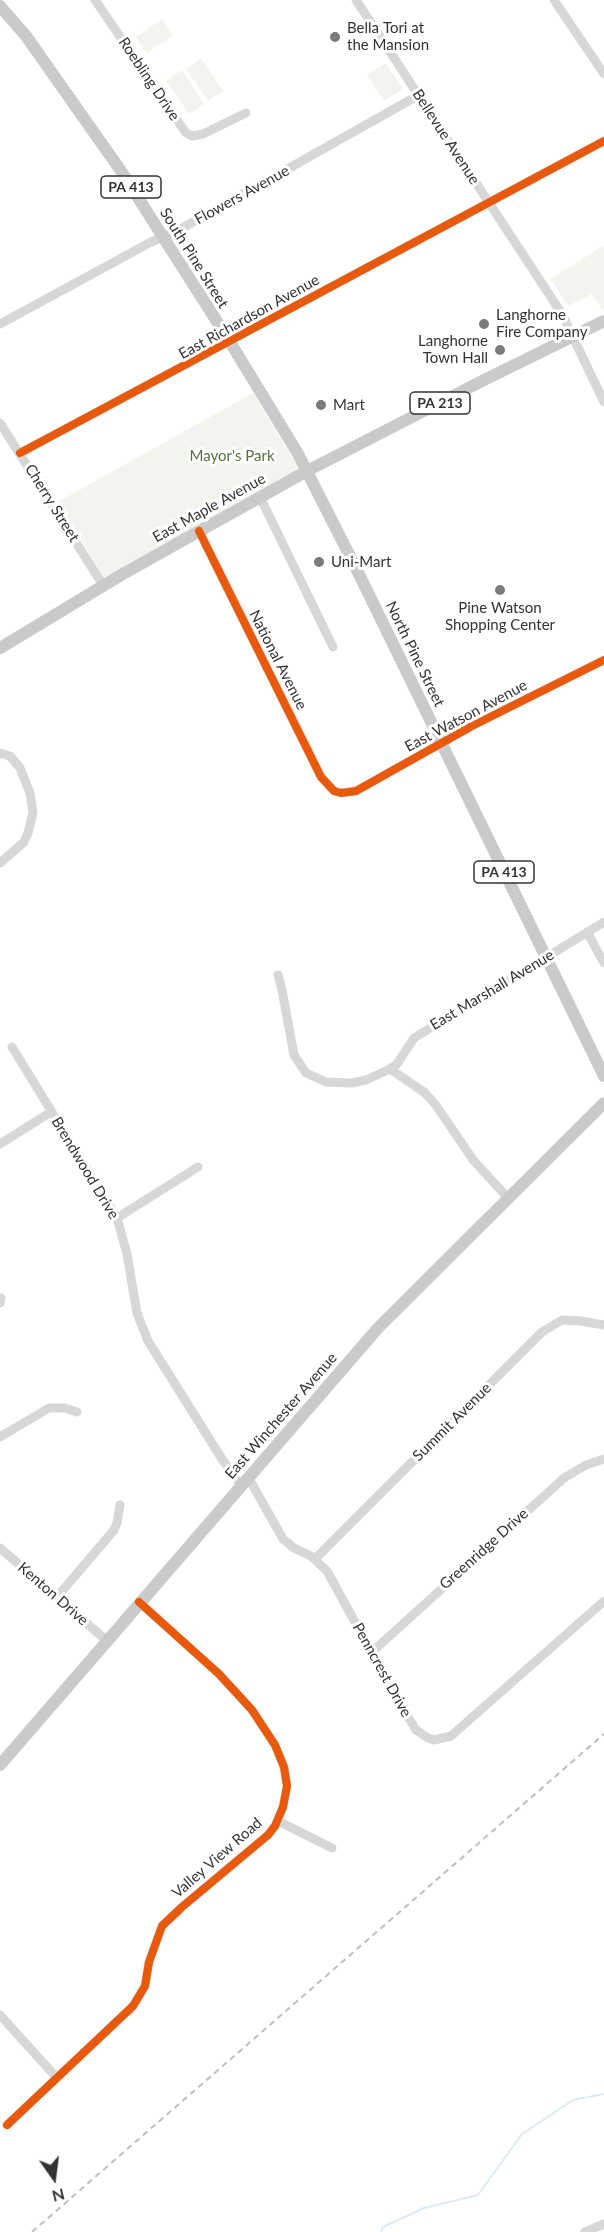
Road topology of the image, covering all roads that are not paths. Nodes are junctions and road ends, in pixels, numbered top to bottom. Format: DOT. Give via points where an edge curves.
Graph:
graph roads {
  1 [pos="4,0"];
  2 [pos="95,0"];
  3 [pos="356,0"];
  4 [pos="554,0"];
  5 [pos="0,6"];
  6 [pos="26,36"];
  7 [pos="604,74"];
  8 [pos="419,95"];
  9 [pos="246,112"];
  10 [pos="604,141"];
  11 [pos="489,202"];
  12 [pos="164,237"];
  13 [pos="604,321"];
  14 [pos="0,324"];
  15 [pos="573,336"];
  16 [pos="230,342"];
  17 [pos="604,402"];
  18 [pos="0,423"];
  19 [pos="21,453"];
  20 [pos="307,471"];
  21 [pos="260,497"];
  22 [pos="199,531"];
  23 [pos="103,585"];
  24 [pos="333,647"];
  25 [pos="0,648"];
  26 [pos="604,660"];
  27 [pos="441,743"];
  28 [pos="0,753"];
  29 [pos="341,793"];
  30 [pos="0,863"];
  31 [pos="604,922"];
  32 [pos="587,932"];
  33 [pos="546,957"];
  34 [pos="604,963"];
  35 [pos="278,975"];
  36 [pos="12,1047"];
  37 [pos="390,1069"];
  38 [pos="604,1076"];
  39 [pos="604,1103"];
  40 [pos="51,1112"];
  41 [pos="0,1143"];
  42 [pos="198,1167"];
  43 [pos="508,1198"];
  44 [pos="117,1218"];
  45 [pos="604,1325"];
  46 [pos="77,1412"];
  47 [pos="0,1437"];
  48 [pos="604,1459"];
  49 [pos="245,1481"];
  50 [pos="120,1505"];
  51 [pos="0,1548"];
  52 [pos="315,1559"];
  53 [pos="57,1597"];
  54 [pos="604,1601"];
  55 [pos="139,1602"];
  56 [pos="106,1640"];
  57 [pos="372,1652"];
  58 [pos="0,1765"];
  59 [pos="278,1821"];
  60 [pos="332,1848"];
  61 [pos="0,2014"];
  62 [pos="57,2078"];
  63 [pos="7,2125"];
  64 [pos="604,2224"];
  65 [pos="585,2232"];
  1 -- 6 [label="main road, South Pine Street / PA 413"];
  2 -- 9 [label="street, Roebling Drive" via="186,133 203,134"];
  3 -- 8 [label="street, Bellevue Avenue"];
  4 -- 7 [label="street"];
  5 -- 6 [label="main road, South Pine Street / PA 413"];
  6 -- 12 [label="main road, South Pine Street / PA 413"];
  8 -- 11 [label="street, Bellevue Avenue"];
  8 -- 12 [label="street, Flowers Avenue"];
  10 -- 11 [label="street, East Richardson Avenue"];
  11 -- 15 [label="street, Bellevue Avenue"];
  11 -- 16 [label="street, East Richardson Avenue"];
  12 -- 14 [label="street, Flowers Avenue"];
  12 -- 16 [label="main road, South Pine Street / PA 413"];
  13 -- 15 [label="main road, PA 213"];
  15 -- 17 [label="street, Bellevue Avenue"];
  15 -- 20 [label="main road, East Maple Avenue / PA 213"];
  16 -- 19 [label="street, East Richardson Avenue"];
  16 -- 20 [label="main road, South Pine Street / PA 413"];
  18 -- 19 [label="street, Cherry Street"];
  19 -- 23 [label="street, Cherry Street"];
  20 -- 21 [label="main road, East Maple Avenue / PA 213"];
  20 -- 27 [label="main road, North Pine Street / PA 413"];
  21 -- 22 [label="main road, East Maple Avenue / PA 213"];
  21 -- 24 [label="street"];
  22 -- 23 [label="main road, East Maple Avenue / PA 213"];
  22 -- 29 [label="street, National Avenue" via="321,777"];
  23 -- 25 [label="main road, East Maple Avenue / PA 213"];
  26 -- 27 [label="street, East Watson Avenue"];
  27 -- 29 [label="street, East Watson Avenue" via="357,791"];
  27 -- 33 [label="main road, North Pine Street / PA 413"];
  28 -- 30 [label="street" via="10,756 20,768 33,812 24,842"];
  31 -- 32 [label="street, East Marshall Avenue"];
  32 -- 33 [label="street, East Marshall Avenue"];
  32 -- 34 [label="street"];
  33 -- 37 [label="street, East Marshall Avenue" via="414,1038"];
  33 -- 38 [label="main road, North Pine Street / PA 413"];
  35 -- 37 [label="street" via="290,1043 306,1073 326,1082 352,1083"];
  36 -- 40 [label="street, Brendwood Drive"];
  37 -- 43 [label="street" via="435,1104 474,1161"];
  39 -- 43 [label="main road, East Winchester Avenue"];
  40 -- 41 [label="street"];
  40 -- 44 [label="street, Brendwood Drive"];
  42 -- 44 [label="street"];
  43 -- 49 [label="main road, East Winchester Avenue" via="378,1328"];
  44 -- 49 [label="street, Brendwood Drive" via="137,1313 148,1341 216,1450"];
  45 -- 52 [label="street, Summit Avenue" via="562,1320 542,1332"];
  46 -- 47 [label="street" via="49,1408"];
  48 -- 57 [label="street, Greenridge Drive" via="564,1478"];
  49 -- 52 [label="street, Penncrest Drive" via="284,1539"];
  49 -- 55 [label="main road, East Winchester Avenue"];
  50 -- 53 [label="street" via="114,1530"];
  51 -- 53 [label="street, Kenton Drive"];
  52 -- 57 [label="street, Penncrest Drive" via="336,1585"];
  53 -- 56 [label="street, Kenton Drive"];
  54 -- 57 [label="street, Penncrest Drive" via="445,1738 434,1740 416,1730"];
  55 -- 56 [label="main road, East Winchester Avenue"];
  55 -- 59 [label="street, Valley View Road" via="241,1697 275,1745 287,1786"];
  56 -- 58 [label="main road, East Winchester Avenue"];
  59 -- 60 [label="street"];
  59 -- 62 [label="street, Valley View Road" via="253,1848 162,1926 141,1996"];
  61 -- 62 [label="street"];
  62 -- 63 [label="street, Valley View Road"];
  64 -- 65 [label="street"];
}
